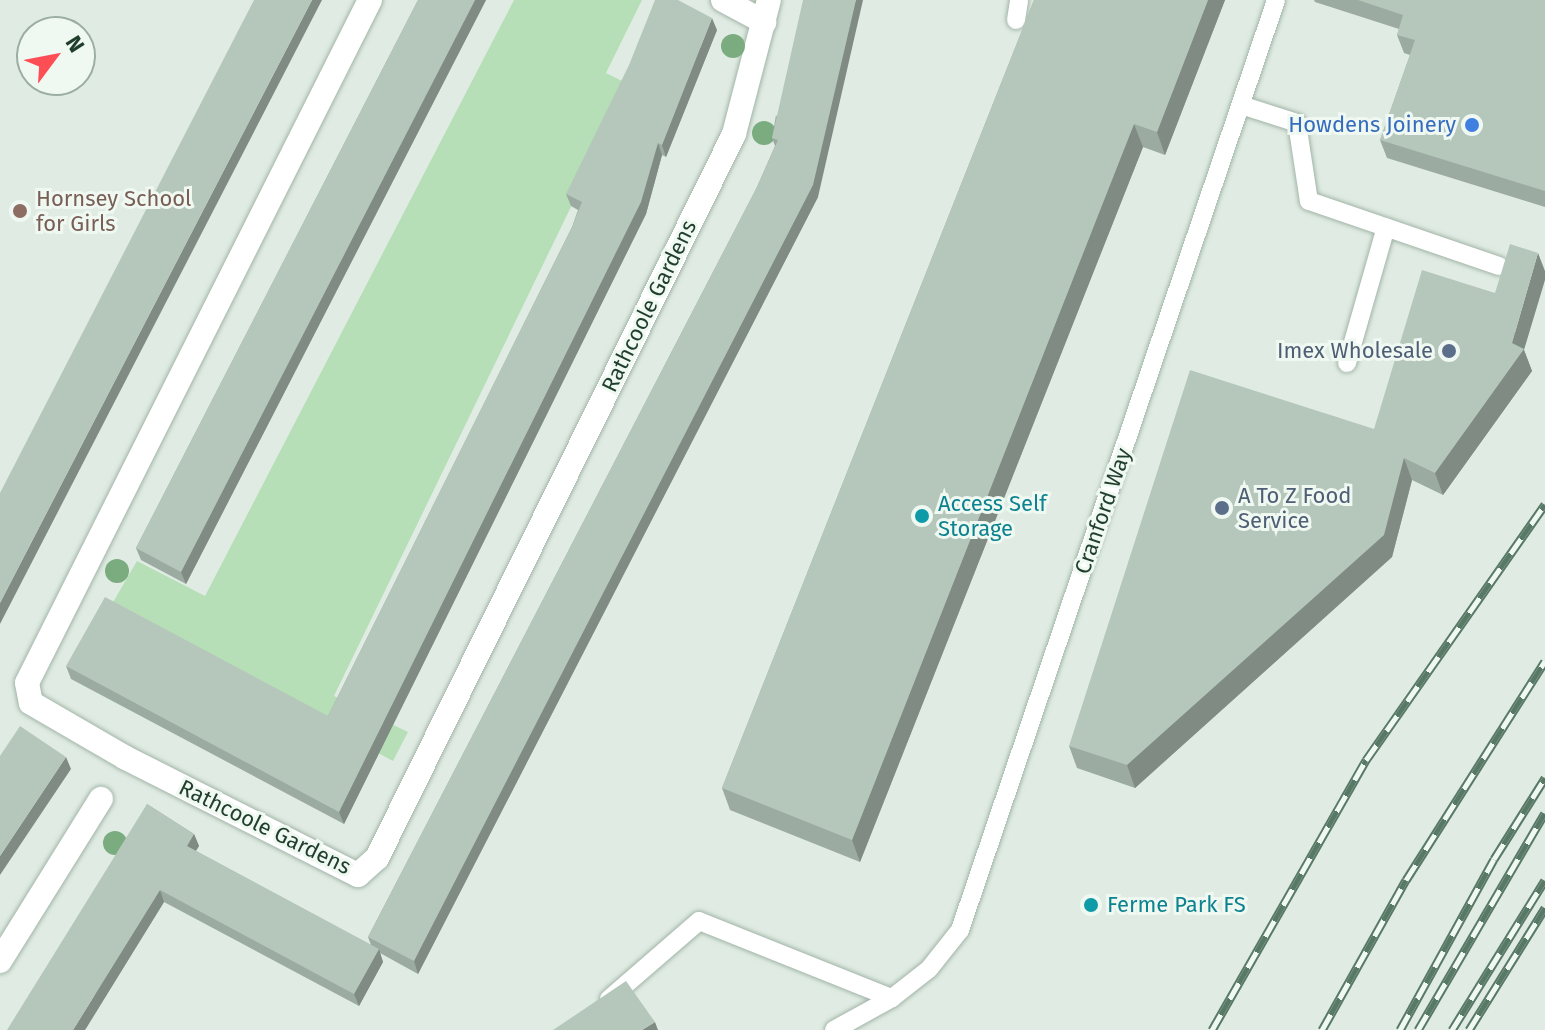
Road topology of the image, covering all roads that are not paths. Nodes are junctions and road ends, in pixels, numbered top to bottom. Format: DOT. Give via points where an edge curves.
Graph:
graph roads {
  1 [pos="370,0"];
  2 [pos="723,0"];
  3 [pos="1019,0"];
  4 [pos="1276,0"];
  5 [pos="767,11"];
  6 [pos="1016,20"];
  7 [pos="1241,105"];
  8 [pos="1386,227"];
  9 [pos="1499,266"];
  10 [pos="1347,363"];
  11 [pos="101,799"];
  12 [pos="0,961"];
  13 [pos="892,998"];
  14 [pos="597,1006"];
  15 [pos="834,1030"];
  1 -- 5 [label="street, Rathcoole Gardens" via="27,683 31,703 124,757 358,875 377,858 734,134"];
  2 -- 5 [label="street, Rathcoole Gardens"];
  3 -- 6 [label="lane"];
  4 -- 7 [label="lane, Cranford Way"];
  7 -- 8 [label="lane" via="1297,123 1309,201"];
  7 -- 13 [label="lane, Cranford Way" via="960,930 929,969"];
  8 -- 9 [label="lane"];
  8 -- 10 [label="lane"];
  11 -- 12 [label="street"];
  13 -- 14 [label="lane" via="699,921"];
  13 -- 15 [label="lane, Cranford Way"];
}
